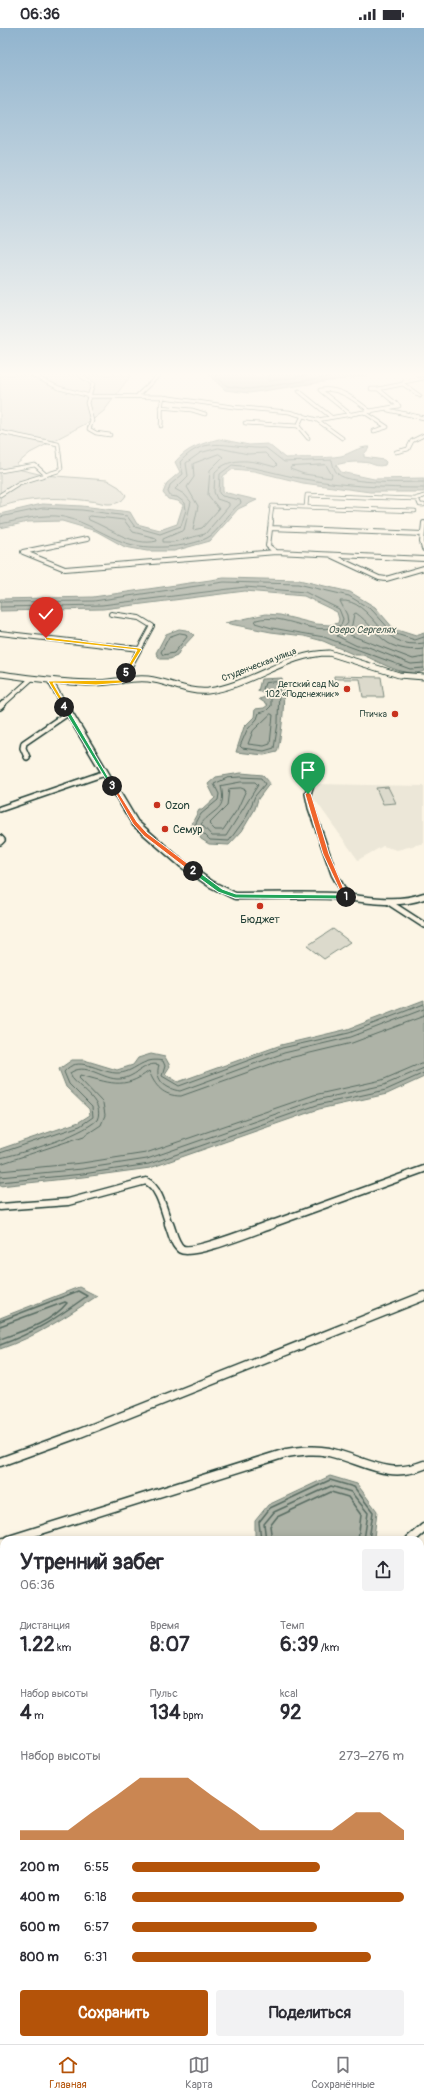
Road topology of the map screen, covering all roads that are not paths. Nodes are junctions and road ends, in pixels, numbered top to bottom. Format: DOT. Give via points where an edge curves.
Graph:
graph roads {
  1 [pos="11,469"];
  2 [pos="39,469"];
  3 [pos="60,469"];
  4 [pos="0,471"];
  5 [pos="45,474"];
  6 [pos="0,495"];
  7 [pos="424,496"];
  8 [pos="417,498"];
  9 [pos="424,505"];
  10 [pos="306,507"];
  11 [pos="415,511"];
  12 [pos="423,523"];
  13 [pos="270,528"];
  14 [pos="422,534"];
  15 [pos="87,539"];
  16 [pos="424,549"];
  17 [pos="276,552"];
  18 [pos="330,555"];
  19 [pos="424,558"];
  20 [pos="424,568"];
  21 [pos="111,614"];
  22 [pos="0,633"];
  23 [pos="139,649"];
  24 [pos="0,674"];
  25 [pos="424,677"];
  26 [pos="31,678"];
  27 [pos="50,681"];
  28 [pos="122,681"];
  29 [pos="0,707"];
  30 [pos="68,713"];
  31 [pos="27,757"];
  32 [pos="105,773"];
  33 [pos="312,781"];
  34 [pos="0,809"];
  35 [pos="0,838"];
  36 [pos="0,842"];
  37 [pos="424,896"];
  38 [pos="347,897"];
  39 [pos="390,903"];
  40 [pos="424,925"];
  41 [pos="424,1169"];
  42 [pos="0,1207"];
  43 [pos="424,1296"];
  44 [pos="0,1462"];
  45 [pos="424,1465"];
  46 [pos="424,1528"];
  47 [pos="22,1536"];
  48 [pos="415,1536"];
  1 -- 4 [label="street"];
  2 -- 5 [label="street"];
  3 -- 5 [label="street"];
  5 -- 6 [label="street" via="11,486"];
  7 -- 8 [label="street"];
  8 -- 9 [label="street" via="420,505"];
  8 -- 10 [label="street" via="307,495"];
  10 -- 11 [label="street"];
  10 -- 13 [label="street" via="272,506"];
  12 -- 14 [label="street"];
  13 -- 14 [label="street"];
  13 -- 17 [label="street" via="268,546"];
  14 -- 16 [label="street"];
  15 -- 17 [label="street" via="23,552 65,569"];
  17 -- 18 [label="street"];
  18 -- 19 [label="street"];
  18 -- 20 [label="street" via="386,579"];
  21 -- 23 [label="street" via="141,619 151,624"];
  22 -- 23 [label="street"];
  23 -- 28 [label="street"];
  24 -- 26 [label="street, Студенческая улица"];
  25 -- 28 [label="street, Студенческая улица" via="410,678 330,653 320,653 216,690 192,690 148,680"];
  26 -- 27 [label="street, Студенческая улица"];
  26 -- 29 [label="street"];
  27 -- 28 [label="street, Студенческая улица"];
  27 -- 30 [label="street"];
  30 -- 31 [label="street" via="24,743 23,748"];
  30 -- 32 [label="street"];
  32 -- 34 [label="street"];
  32 -- 38 [label="street" via="135,823 146,835 220,891 235,896"];
  33 -- 38 [label="street" via="308,794 311,808 334,874"];
  35 -- 36 [label="street"];
  37 -- 39 [label="street"];
  38 -- 39 [label="street"];
  39 -- 40 [label="street"];
  41 -- 42 [label="street" via="214,1245 188,1251 181,1250 176,1242 156,1191 152,1184 146,1181 68,1202"];
  43 -- 44 [label="street" via="80,1433"];
  45 -- 47 [label="street" via="400,1472 379,1469 316,1450 286,1453"];
  46 -- 48 [label="street"];
}
